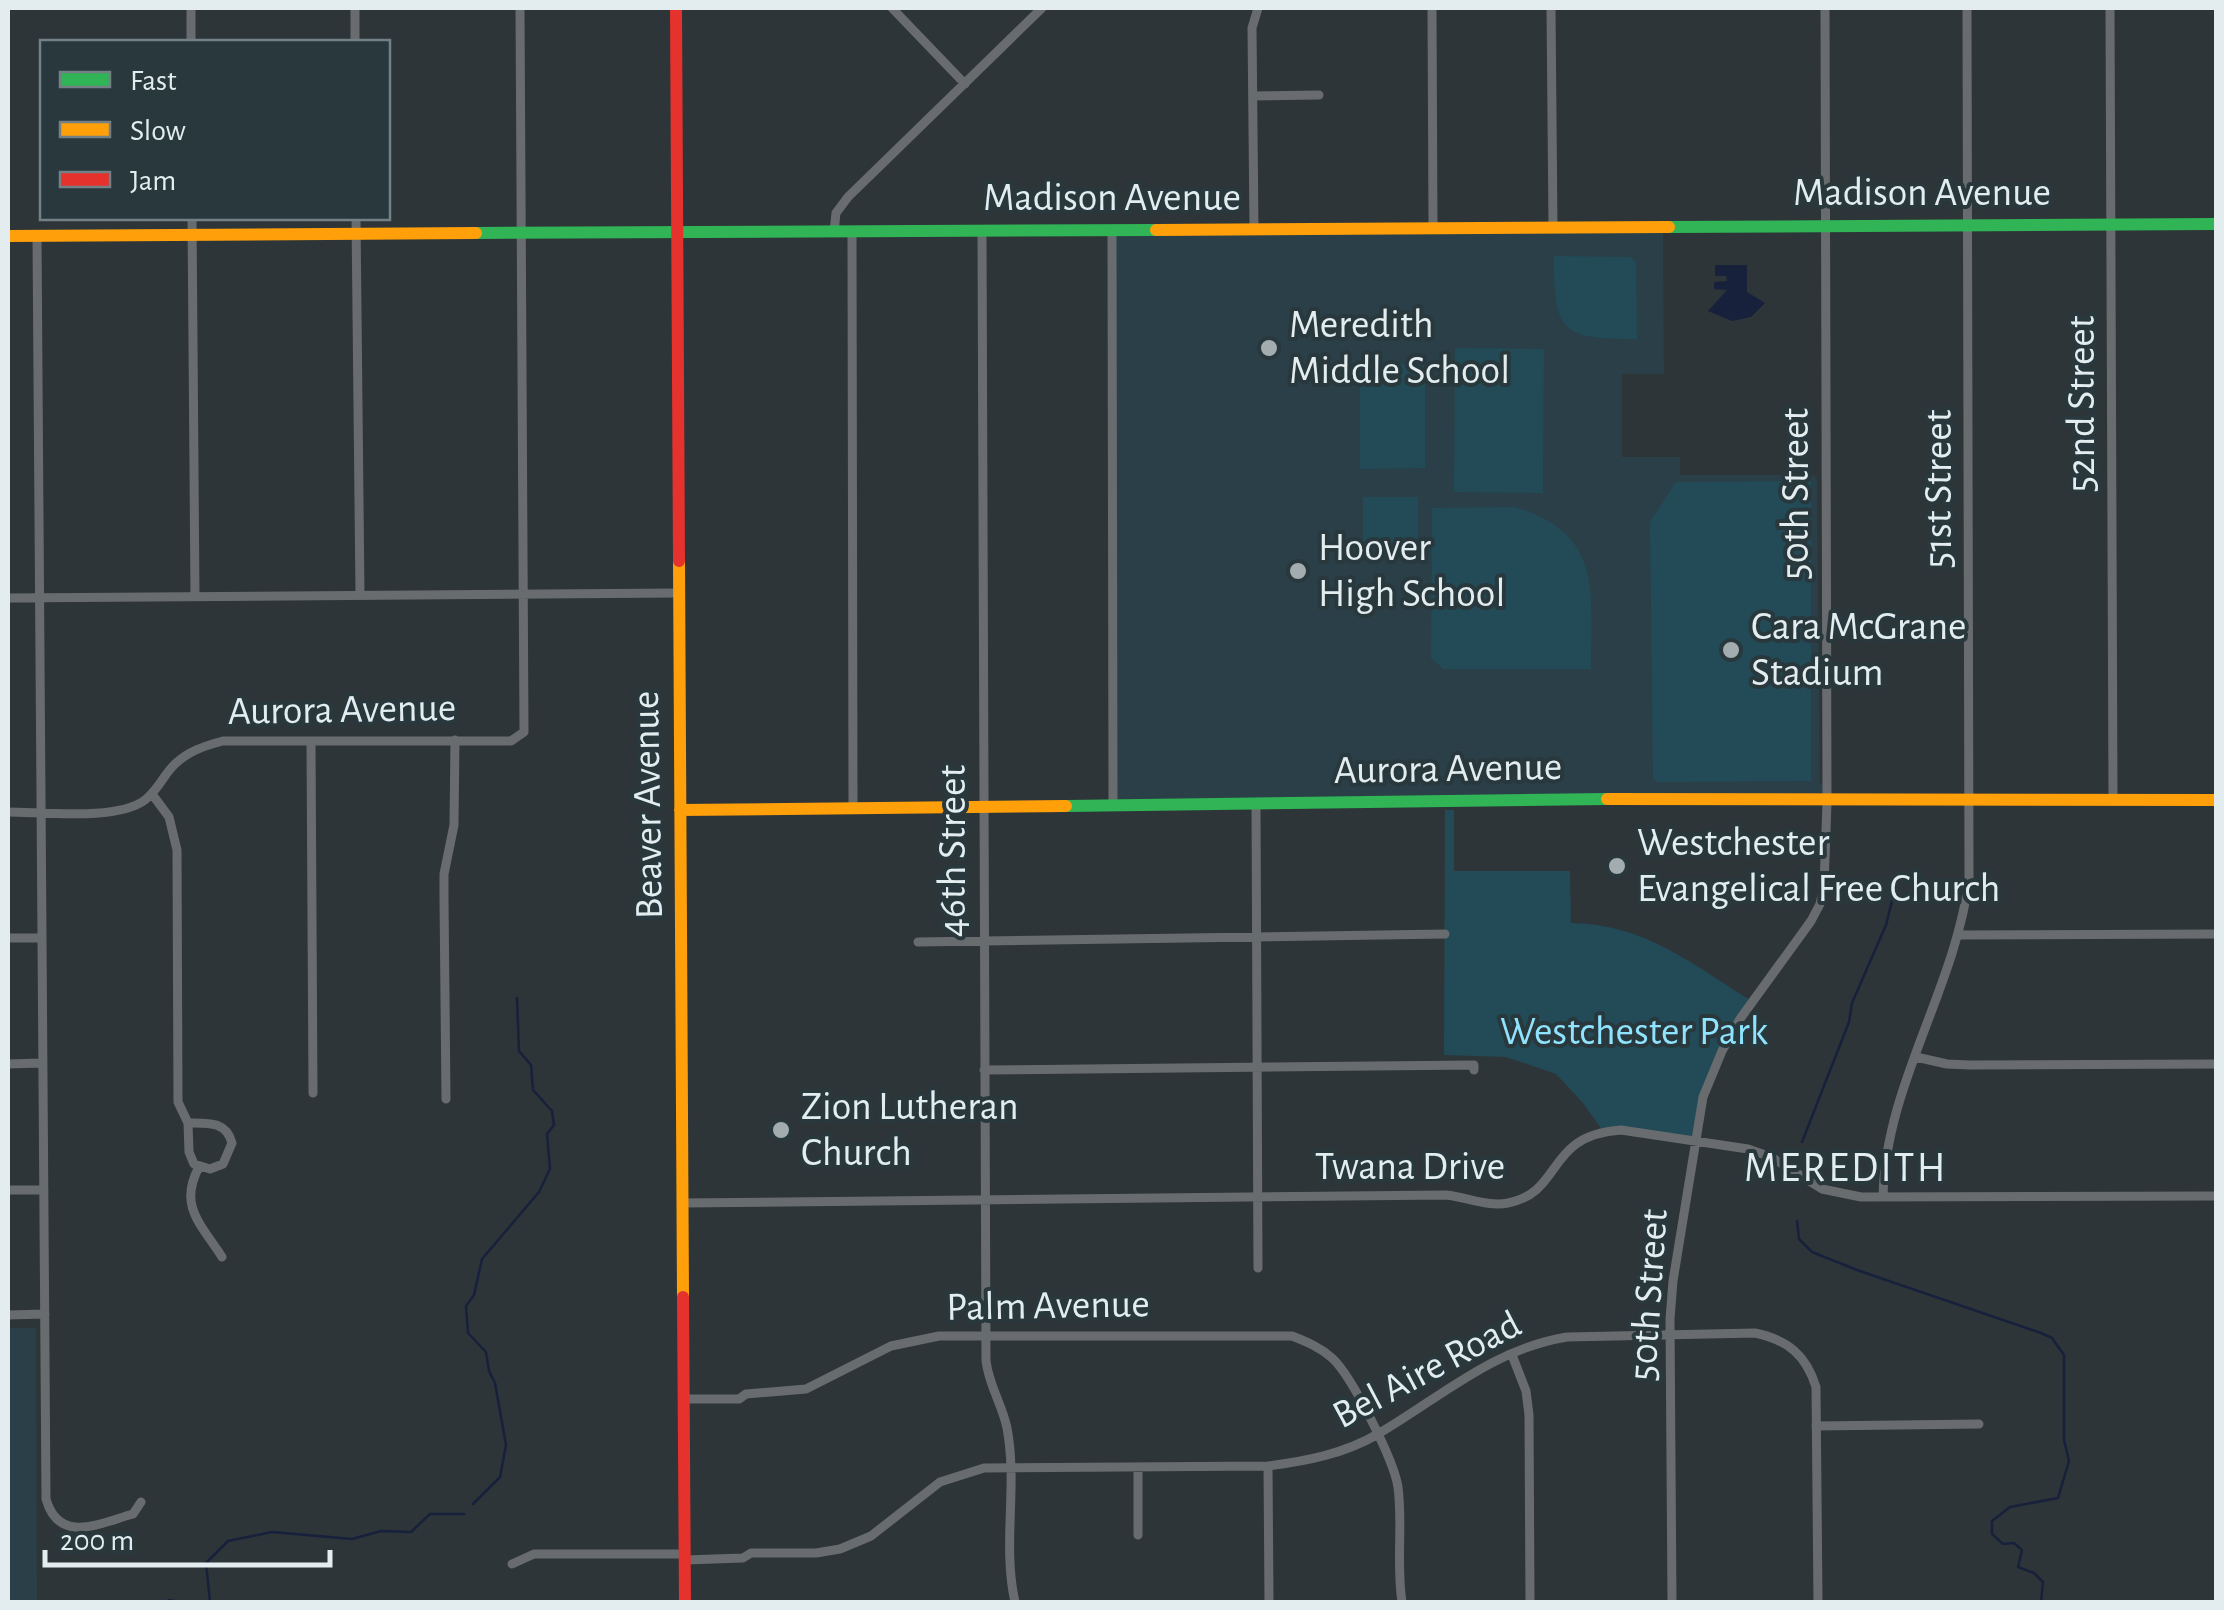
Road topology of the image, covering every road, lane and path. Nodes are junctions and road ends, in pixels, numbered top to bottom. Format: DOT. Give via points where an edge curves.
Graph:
graph roads {
  1 [pos="191,8"];
  2 [pos="355,8"];
  3 [pos="520,8"];
  4 [pos="676,8"];
  5 [pos="892,8"];
  6 [pos="1042,8"];
  7 [pos="1258,8"];
  8 [pos="1432,8"];
  9 [pos="1551,8"];
  10 [pos="1825,8"];
  11 [pos="1967,8"];
  12 [pos="2110,8"];
  13 [pos="191,40"];
  14 [pos="355,40"];
  15 [pos="964,84"];
  16 [pos="1319,94"];
  17 [pos="1253,96"];
  18 [pos="192,220"];
  19 [pos="356,220"];
  20 [pos="2111,224"];
  21 [pos="2216,224"];
  22 [pos="1825,226"];
  23 [pos="1968,226"];
  24 [pos="1433,228"];
  25 [pos="1552,228"];
  26 [pos="1112,230"];
  27 [pos="1254,230"];
  28 [pos="982,231"];
  29 [pos="834,232"];
  30 [pos="852,232"];
  31 [pos="676,233"];
  32 [pos="356,234"];
  33 [pos="522,234"];
  34 [pos="192,235"];
  35 [pos="8,236"];
  36 [pos="37,236"];
  37 [pos="678,593"];
  38 [pos="524,594"];
  39 [pos="194,596"];
  40 [pos="360,596"];
  41 [pos="8,598"];
  42 [pos="40,598"];
  43 [pos="311,740"];
  44 [pos="455,740"];
  45 [pos="152,794"];
  46 [pos="2114,800"];
  47 [pos="2216,800"];
  48 [pos="1970,801"];
  49 [pos="1827,802"];
  50 [pos="1256,804"];
  51 [pos="1113,805"];
  52 [pos="983,806"];
  53 [pos="853,808"];
  54 [pos="680,810"];
  55 [pos="8,812"];
  56 [pos="41,812"];
  57 [pos="1445,934"];
  58 [pos="2216,934"];
  59 [pos="1959,935"];
  60 [pos="1257,937"];
  61 [pos="8,938"];
  62 [pos="41,938"];
  63 [pos="984,941"];
  64 [pos="918,942"];
  65 [pos="1916,1057"];
  66 [pos="42,1063"];
  67 [pos="8,1064"];
  68 [pos="2216,1064"];
  69 [pos="1257,1067"];
  70 [pos="984,1070"];
  71 [pos="1474,1070"];
  72 [pos="313,1093"];
  73 [pos="446,1098"];
  74 [pos="188,1123"];
  75 [pos="1695,1140"];
  76 [pos="200,1167"];
  77 [pos="8,1190"];
  78 [pos="44,1190"];
  79 [pos="2216,1196"];
  80 [pos="1883,1197"];
  81 [pos="984,1198"];
  82 [pos="1258,1198"];
  83 [pos="683,1204"];
  84 [pos="222,1257"];
  85 [pos="1258,1268"];
  86 [pos="45,1314"];
  87 [pos="8,1315"];
  88 [pos="987,1334"];
  89 [pos="1670,1336"];
  90 [pos="1512,1355"];
  91 [pos="684,1399"];
  92 [pos="1978,1424"];
  93 [pos="1816,1426"];
  94 [pos="1376,1435"];
  95 [pos="1268,1466"];
  96 [pos="1009,1467"];
  97 [pos="1138,1467"];
  98 [pos="140,1502"];
  99 [pos="1138,1535"];
  100 [pos="685,1557"];
  101 [pos="512,1564"];
  102 [pos="685,1602"];
  103 [pos="1015,1602"];
  104 [pos="1269,1602"];
  105 [pos="1402,1602"];
  106 [pos="1530,1602"];
  107 [pos="1672,1602"];
  108 [pos="1818,1602"];
  1 -- 13 [label="street"];
  2 -- 14 [label="street"];
  3 -- 33 [label="street"];
  4 -- 31 [label="street, Beaver Avenue"];
  5 -- 15 [label="street"];
  6 -- 15 [label="street"];
  7 -- 17 [label="street"];
  8 -- 24 [label="street"];
  9 -- 25 [label="street"];
  10 -- 22 [label="street, 50th Street"];
  11 -- 23 [label="street, 51st Street"];
  12 -- 20 [label="street, 52nd Street"];
  15 -- 29 [label="street" via="840,206"];
  16 -- 17 [label="street"];
  17 -- 27 [label="street"];
  18 -- 34 [label="street"];
  19 -- 32 [label="street"];
  20 -- 21 [label="street, Madison Avenue"];
  20 -- 23 [label="street, Madison Avenue"];
  20 -- 46 [label="street, 52nd Street"];
  22 -- 23 [label="street, Madison Avenue"];
  22 -- 25 [label="street, Madison Avenue"];
  22 -- 49 [label="street, 50th Street"];
  23 -- 48 [label="street, 51st Street"];
  24 -- 25 [label="street, Madison Avenue"];
  24 -- 27 [label="street, Madison Avenue"];
  26 -- 27 [label="street, Madison Avenue"];
  26 -- 28 [label="street, Madison Avenue"];
  26 -- 51 [label="street"];
  28 -- 30 [label="street, Madison Avenue"];
  28 -- 52 [label="street, 46th Street"];
  29 -- 30 [label="street, Madison Avenue"];
  29 -- 31 [label="street, Madison Avenue"];
  30 -- 53 [label="street"];
  31 -- 33 [label="street, Madison Avenue"];
  31 -- 37 [label="street, Beaver Avenue"];
  32 -- 33 [label="street, Madison Avenue"];
  32 -- 34 [label="street, Madison Avenue"];
  32 -- 40 [label="street"];
  33 -- 38 [label="street"];
  34 -- 36 [label="street, Madison Avenue"];
  34 -- 39 [label="street"];
  35 -- 36 [label="street, Madison Avenue"];
  36 -- 42 [label="street"];
  37 -- 38 [label="street"];
  37 -- 54 [label="street, Beaver Avenue"];
  38 -- 40 [label="street"];
  38 -- 44 [label="street, Aurora Avenue" via="521,736"];
  39 -- 40 [label="street"];
  39 -- 42 [label="street"];
  41 -- 42 [label="street"];
  42 -- 56 [label="street"];
  43 -- 44 [label="street, Aurora Avenue"];
  43 -- 45 [label="street, Aurora Avenue" via="200,747 179,760"];
  43 -- 72 [label="street"];
  44 -- 73 [label="street" via="454,825 444,874"];
  45 -- 56 [label="street, Aurora Avenue" via="122,810"];
  45 -- 74 [label="street" via="169,817 176,850 178,1098"];
  46 -- 47 [label="street, Aurora Avenue"];
  46 -- 48 [label="street, Aurora Avenue"];
  48 -- 49 [label="street, Aurora Avenue"];
  48 -- 59 [label="street, 51st Street" via="1969,879"];
  49 -- 50 [label="street, Aurora Avenue"];
  49 -- 75 [label="street, 50th Street" via="1820,904 1722,1052"];
  50 -- 51 [label="street, Aurora Avenue"];
  50 -- 60 [label="street"];
  51 -- 52 [label="street, Aurora Avenue"];
  52 -- 53 [label="street, Aurora Avenue"];
  52 -- 63 [label="street, 46th Street"];
  53 -- 54 [label="street, Aurora Avenue"];
  54 -- 83 [label="street, Beaver Avenue"];
  55 -- 56 [label="street, Aurora Avenue"];
  56 -- 62 [label="street"];
  57 -- 60 [label="street"];
  58 -- 59 [label="street"];
  59 -- 65 [label="street, 51st Street"];
  60 -- 63 [label="street"];
  60 -- 69 [label="street"];
  61 -- 62 [label="street"];
  62 -- 66 [label="street"];
  63 -- 64 [label="street"];
  63 -- 70 [label="street, 46th Street"];
  65 -- 68 [label="street" via="1958,1065"];
  65 -- 80 [label="street, 51st Street" via="1886,1145"];
  66 -- 67 [label="street"];
  66 -- 78 [label="street"];
  69 -- 70 [label="street"];
  69 -- 71 [label="street"];
  69 -- 82 [label="street"];
  70 -- 81 [label="street, 46th Street"];
  74 -- 76 [label="street" via="189,1152"];
  74 -- 76 [label="street" via="220,1125 232,1144 223,1164"];
  75 -- 80 [label="street, Twana Drive" via="1771,1157 1835,1193"];
  75 -- 82 [label="street, Twana Drive" via="1621,1130 1591,1134 1570,1147 1540,1186 1507,1204 1446,1195"];
  75 -- 89 [label="street, 50th Street"];
  76 -- 84 [label="street" via="189,1190 191,1208"];
  77 -- 78 [label="street"];
  78 -- 86 [label="street"];
  79 -- 80 [label="street, Twana Drive"];
  81 -- 82 [label="street, Twana Drive"];
  81 -- 83 [label="street, Twana Drive"];
  81 -- 88 [label="street, 46th Street"];
  82 -- 85 [label="street"];
  83 -- 91 [label="street, Beaver Avenue"];
  86 -- 87 [label="street"];
  86 -- 98 [label="street" via="50,1511 61,1523 80,1528 133,1514"];
  88 -- 91 [label="street, Palm Avenue" via="914,1339 806,1389 739,1400"];
  88 -- 94 [label="street, Palm Avenue" via="1292,1336 1335,1360"];
  88 -- 96 [label="street, 46th Street" via="989,1383 1007,1426"];
  89 -- 90 [label="street, Bel Aire Road" via="1567,1337"];
  89 -- 93 [label="street, Bel Aire Road" via="1756,1334 1785,1343 1810,1370"];
  89 -- 107 [label="street, 50th Street"];
  90 -- 94 [label="street, Bel Aire Road" via="1468,1374"];
  90 -- 106 [label="street" via="1529,1416"];
  91 -- 100 [label="street, Beaver Avenue"];
  92 -- 93 [label="street"];
  93 -- 108 [label="street"];
  94 -- 95 [label="street, Bel Aire Road" via="1309,1461"];
  94 -- 105 [label="street, Palm Avenue" via="1398,1484"];
  95 -- 97 [label="street, Bel Aire Road"];
  95 -- 104 [label="street"];
  96 -- 97 [label="street, Bel Aire Road"];
  96 -- 100 [label="street, Bel Aire Road" via="965,1471 940,1482 894,1521 840,1549"];
  96 -- 103 [label="street, 46th Street"];
  97 -- 99 [label="street"];
  100 -- 101 [label="street, Bel Aire Road" via="534,1554"];
  100 -- 102 [label="street, Beaver Avenue"];
}
